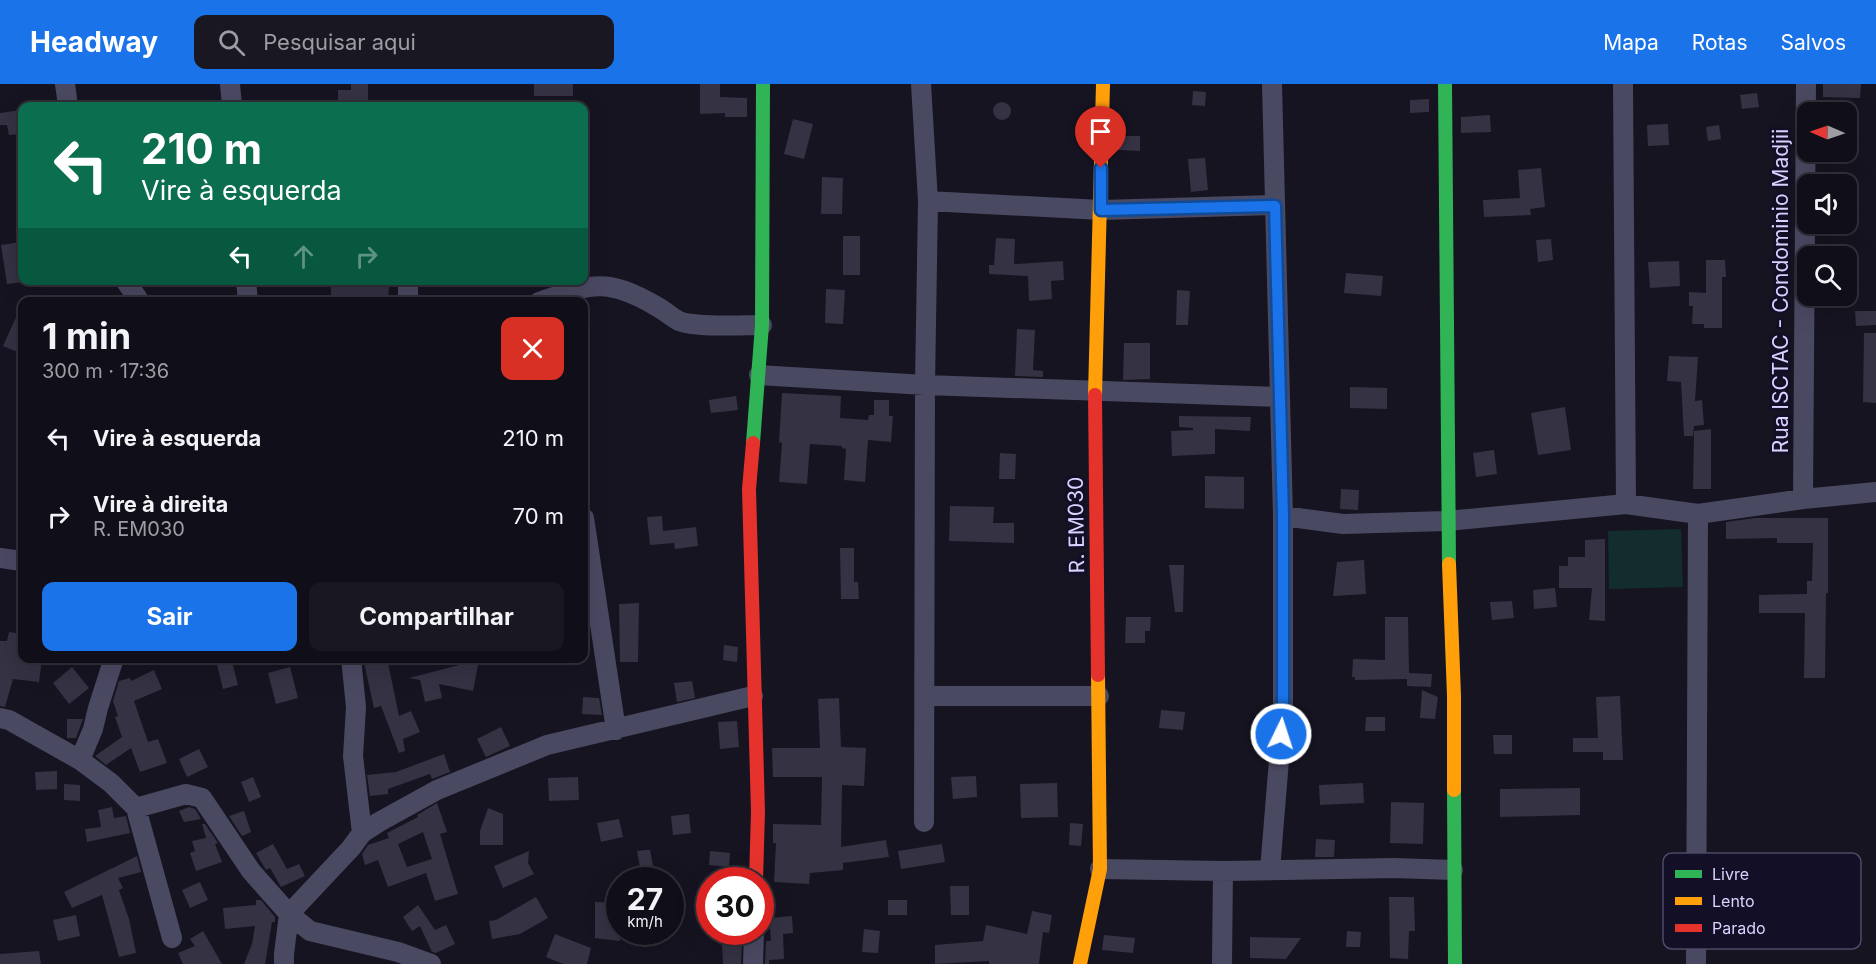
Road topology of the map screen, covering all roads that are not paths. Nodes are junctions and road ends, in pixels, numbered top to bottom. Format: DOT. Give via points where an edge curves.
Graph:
graph roads {
  1 [pos="65,84"];
  2 [pos="230,84"];
  3 [pos="763,84"];
  4 [pos="921,84"];
  5 [pos="1103,84"];
  6 [pos="1272,84"];
  7 [pos="1445,84"];
  8 [pos="1623,84"];
  9 [pos="1806,84"];
  10 [pos="67,102"];
  11 [pos="232,102"];
  12 [pos="928,201"];
  13 [pos="1275,206"];
  14 [pos="1101,210"];
  15 [pos="553,297"];
  16 [pos="762,325"];
  17 [pos="759,375"];
  18 [pos="925,385"];
  19 [pos="1095,391"];
  20 [pos="1279,397"];
  21 [pos="1876,492"];
  22 [pos="1803,499"];
  23 [pos="1626,504"];
  24 [pos="1698,514"];
  25 [pos="1283,516"];
  26 [pos="1447,521"];
  27 [pos="588,544"];
  28 [pos="0,558"];
  29 [pos="18,560"];
  30 [pos="112,663"];
  31 [pos="352,663"];
  32 [pos="753,696"];
  33 [pos="924,696"];
  34 [pos="1099,696"];
  35 [pos="0,718"];
  36 [pos="616,730"];
  37 [pos="80,760"];
  38 [pos="136,808"];
  39 [pos="924,822"];
  40 [pos="362,833"];
  41 [pos="1696,853"];
  42 [pos="756,867"];
  43 [pos="1100,868"];
  44 [pos="1270,870"];
  45 [pos="1453,870"];
  46 [pos="1223,871"];
  47 [pos="289,914"];
  48 [pos="172,938"];
  49 [pos="754,945"];
  50 [pos="1696,949"];
  51 [pos="284,964"];
  52 [pos="431,964"];
  53 [pos="753,964"];
  54 [pos="1080,964"];
  55 [pos="1222,964"];
  56 [pos="1455,964"];
  57 [pos="1696,964"];
  1 -- 10 [label="street"];
  2 -- 11 [label="street"];
  3 -- 16 [label="street"];
  4 -- 12 [label="street"];
  5 -- 14 [label="street, R. EM030"];
  6 -- 13 [label="street"];
  7 -- 26 [label="street"];
  8 -- 23 [label="street"];
  9 -- 22 [label="street, Rua ISCTAC - Condominio Madjii"];
  12 -- 14 [label="street"];
  12 -- 18 [label="street"];
  13 -- 14 [label="street"];
  13 -- 20 [label="street"];
  14 -- 19 [label="street, R. EM030"];
  15 -- 16 [label="street" via="580,287 602,286 626,290 691,324"];
  16 -- 17 [label="street"];
  17 -- 18 [label="street"];
  17 -- 32 [label="street" via="749,489"];
  18 -- 19 [label="street"];
  18 -- 33 [label="street"];
  19 -- 20 [label="street"];
  19 -- 34 [label="street, R. EM030"];
  20 -- 25 [label="street"];
  21 -- 22 [label="street"];
  22 -- 24 [label="street"];
  23 -- 24 [label="street"];
  23 -- 26 [label="street"];
  24 -- 41 [label="street"];
  25 -- 26 [label="street" via="1343,524"];
  25 -- 44 [label="street" via="1283,711"];
  26 -- 45 [label="street" via="1454,696"];
  27 -- 36 [label="street"];
  28 -- 29 [label="street"];
  30 -- 37 [label="street"];
  31 -- 40 [label="street" via="356,707 353,756"];
  32 -- 36 [label="street"];
  32 -- 42 [label="street"];
  33 -- 34 [label="street"];
  33 -- 39 [label="street"];
  34 -- 43 [label="street, R. EM030"];
  35 -- 37 [label="street"];
  36 -- 40 [label="street" via="547,745 437,790"];
  37 -- 38 [label="street"];
  38 -- 47 [label="street" via="186,794 202,798 251,871"];
  38 -- 48 [label="street"];
  40 -- 47 [label="street"];
  43 -- 46 [label="street"];
  43 -- 54 [label="street, R. EM030"];
  44 -- 45 [label="street"];
  44 -- 46 [label="street"];
  45 -- 56 [label="street"];
  46 -- 55 [label="street"];
  47 -- 51 [label="street"];
  47 -- 52 [label="street" via="310,931"];
  49 -- 53 [label="street"];
  50 -- 57 [label="street"];
}
